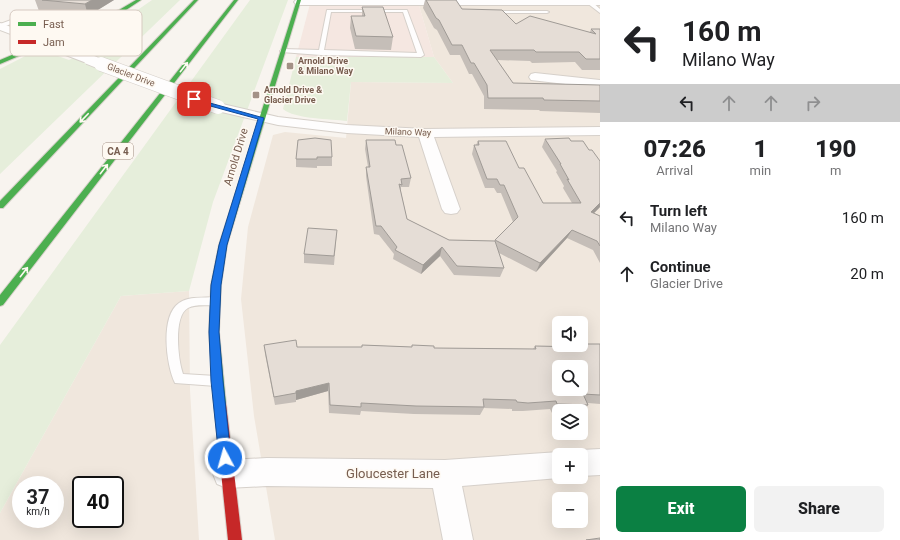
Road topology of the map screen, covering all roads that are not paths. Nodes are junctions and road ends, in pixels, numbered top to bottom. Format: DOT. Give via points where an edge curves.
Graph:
graph roads {
  1 [pos="139,0"];
  2 [pos="196,0"];
  3 [pos="236,0"];
  4 [pos="299,1"];
  5 [pos="323,1"];
  6 [pos="342,1"];
  7 [pos="436,1"];
  8 [pos="465,1"];
  9 [pos="558,1"];
  10 [pos="503,2"];
  11 [pos="589,2"];
  12 [pos="600,2"];
  13 [pos="123,10"];
  14 [pos="488,12"];
  15 [pos="511,12"];
  16 [pos="547,12"];
  17 [pos="600,12"];
  18 [pos="10,22"];
  19 [pos="0,26"];
  20 [pos="10,30"];
  21 [pos="283,51"];
  22 [pos="322,53"];
  23 [pos="14,56"];
  24 [pos="80,56"];
  25 [pos="0,62"];
  26 [pos="535,77"];
  27 [pos="600,84"];
  28 [pos="218,107"];
  29 [pos="261,118"];
  30 [pos="596,131"];
  31 [pos="425,132"];
  32 [pos="600,143"];
  33 [pos="0,206"];
  34 [pos="451,209"];
  35 [pos="215,301"];
  36 [pos="0,302"];
  37 [pos="217,381"];
  38 [pos="600,462"];
  39 [pos="588,463"];
  40 [pos="552,466"];
  41 [pos="227,474"];
  42 [pos="445,474"];
  43 [pos="235,540"];
  44 [pos="458,540"];
  1 -- 13 [label="main road"];
  2 -- 33 [label="main road, one-way"];
  36 -- 3 [label="main road, CA 4, one-way"];
  4 -- 5 [label="street"];
  4 -- 21 [label="main road, Arnold Drive"];
  5 -- 6 [label="street"];
  6 -- 7 [label="street"];
  7 -- 8 [label="street"];
  8 -- 10 [label="street"];
  9 -- 10 [label="street"];
  9 -- 11 [label="street"];
  10 -- 15 [label="lane"];
  11 -- 12 [label="street"];
  11 -- 17 [label="lane"];
  14 -- 15 [label="lane"];
  15 -- 16 [label="lane"];
  18 -- 19 [label="lane"];
  19 -- 20 [label="street, Glacier Drive"];
  21 -- 22 [label="lane"];
  21 -- 29 [label="main road, Arnold Drive"];
  22 -- 22 [label="lane" via="329,11 405,11 421,55"];
  23 -- 25 [label="main road"];
  24 -- 28 [label="street, Glacier Drive, bridge"];
  26 -- 27 [label="street"];
  28 -- 29 [label="street, Milano Way"];
  29 -- 31 [label="street, Milano Way" via="340,129"];
  29 -- 35 [label="main road, Arnold Drive" via="223,245"];
  30 -- 31 [label="street, Milano Way"];
  30 -- 32 [label="street"];
  31 -- 34 [label="street"];
  35 -- 37 [label="main road, Arnold Drive"];
  35 -- 37 [label="lane" via="188,303 180,308 172,344 175,373 179,379"];
  37 -- 41 [label="main road, Arnold Drive"];
  38 -- 39 [label="street"];
  40 -- 42 [label="street, Gloucester Lane"];
  41 -- 42 [label="street, Gloucester Lane"];
  41 -- 43 [label="main road, Arnold Drive"];
  42 -- 44 [label="street"];
}
